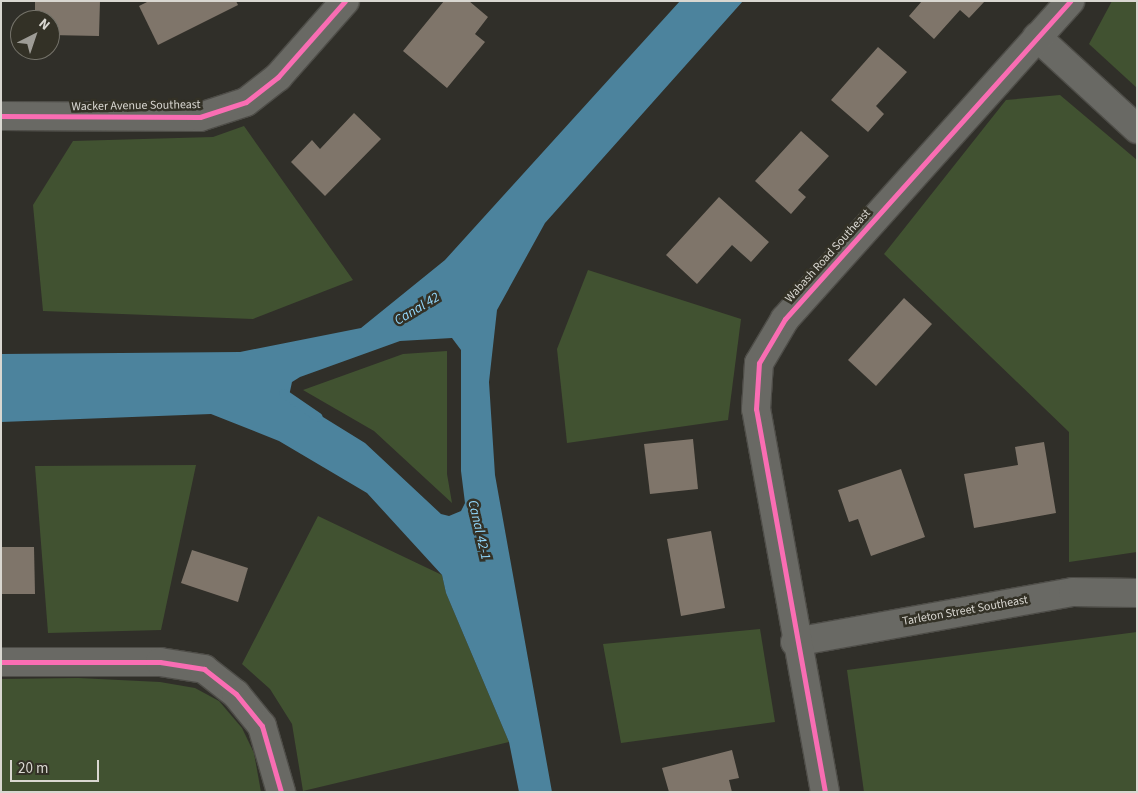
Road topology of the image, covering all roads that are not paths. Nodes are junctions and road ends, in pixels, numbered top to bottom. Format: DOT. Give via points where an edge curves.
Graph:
graph roads {
  1 [pos="345,1"];
  2 [pos="1070,1"];
  3 [pos="1037,38"];
  4 [pos="1,116"];
  5 [pos="1137,129"];
  6 [pos="1137,593"];
  7 [pos="795,642"];
  8 [pos="1,662"];
  9 [pos="281,792"];
  10 [pos="825,792"];
  1 -- 4 [label="street, Wacker Avenue Southeast" via="278,77 246,102 200,117"];
  2 -- 3 [label="street, Wabash Road Southeast"];
  3 -- 5 [label="street"];
  3 -- 7 [label="street, Wabash Road Southeast" via="785,319 759,363 756,409"];
  6 -- 7 [label="street, Tarleton Street Southeast" via="1073,592"];
  7 -- 10 [label="street, Wabash Road Southeast"];
  8 -- 9 [label="street" via="160,662 204,669 236,694 262,726"];
}
